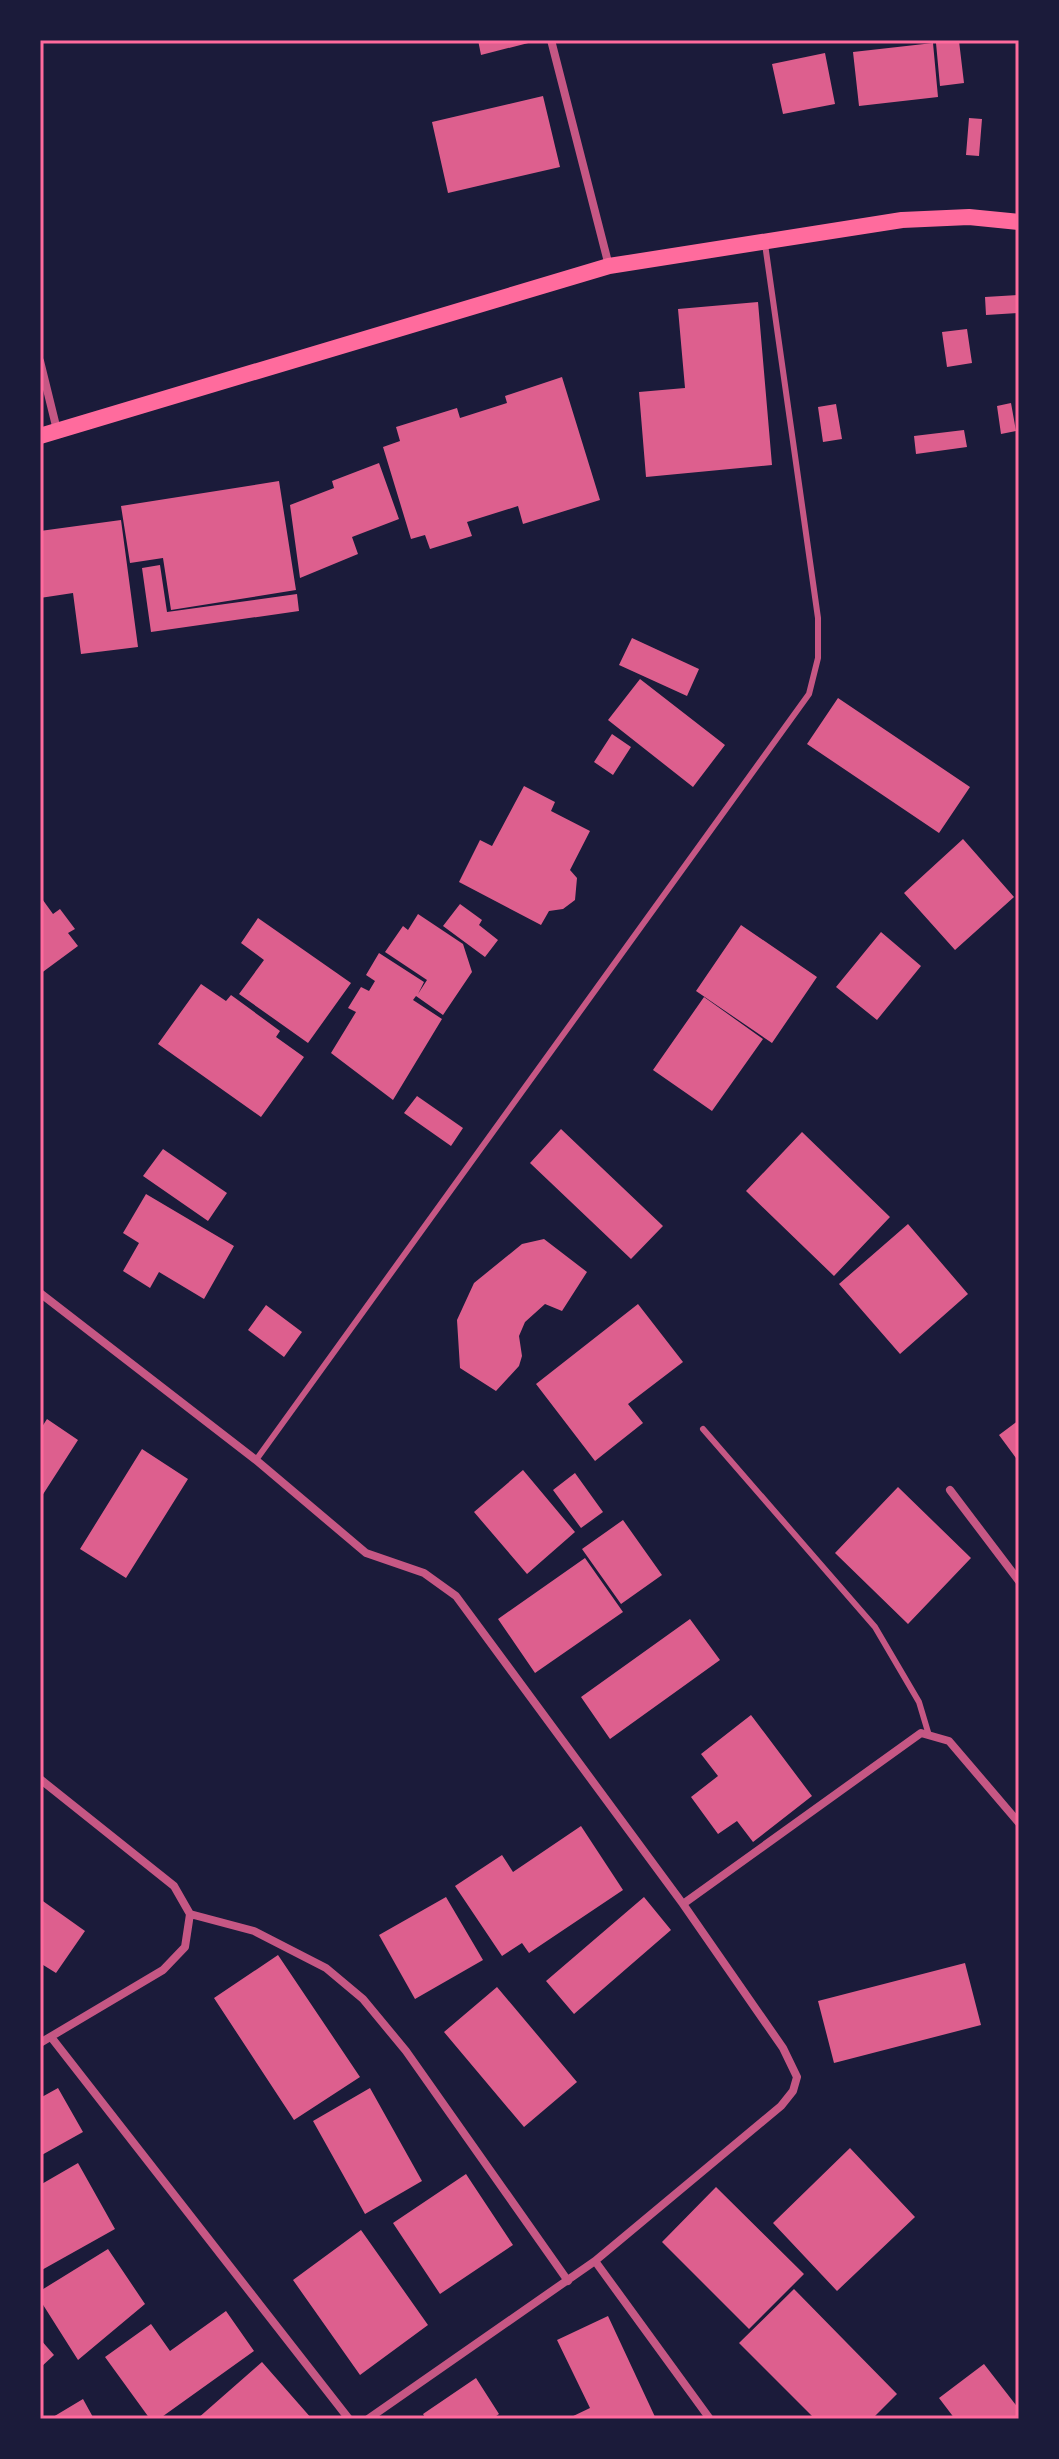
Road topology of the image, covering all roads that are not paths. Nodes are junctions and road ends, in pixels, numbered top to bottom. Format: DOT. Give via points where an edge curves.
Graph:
graph roads {
  1 [pos="551,40"];
  2 [pos="1019,222"];
  3 [pos="765,241"];
  4 [pos="609,266"];
  5 [pos="40,361"];
  6 [pos="57,431"];
  7 [pos="40,436"];
  8 [pos="40,1293"];
  9 [pos="703,1429"];
  10 [pos="256,1460"];
  11 [pos="950,1490"];
  12 [pos="1019,1581"];
  13 [pos="928,1732"];
  14 [pos="40,1779"];
  15 [pos="1019,1823"];
  16 [pos="683,1904"];
  17 [pos="190,1914"];
  18 [pos="51,2037"];
  19 [pos="40,2043"];
  20 [pos="595,2261"];
  21 [pos="568,2281"];
  22 [pos="349,2419"];
  23 [pos="368,2419"];
  24 [pos="710,2419"];
  1 -- 4 [label="street"];
  2 -- 3 [label="main road" via="969,217 902,220"];
  3 -- 4 [label="main road"];
  3 -- 10 [label="lane" via="818,618 818,658 809,694"];
  4 -- 6 [label="main road"];
  5 -- 6 [label="street"];
  6 -- 7 [label="main road"];
  8 -- 10 [label="street"];
  9 -- 13 [label="lane" via="875,1627 919,1702"];
  10 -- 16 [label="street" via="366,1553 424,1573 456,1596"];
  11 -- 12 [label="street"];
  13 -- 15 [label="street" via="949,1741"];
  13 -- 16 [label="street" via="913,1735"];
  14 -- 17 [label="street" via="174,1886"];
  16 -- 20 [label="street" via="783,2048 797,2077 781,2106"];
  17 -- 18 [label="street" via="185,1947 163,1970"];
  17 -- 21 [label="street" via="254,1931 326,1968 363,1999 406,2051"];
  18 -- 19 [label="street"];
  18 -- 22 [label="street"];
  20 -- 21 [label="street"];
  20 -- 24 [label="street"];
  21 -- 23 [label="street"];
}
